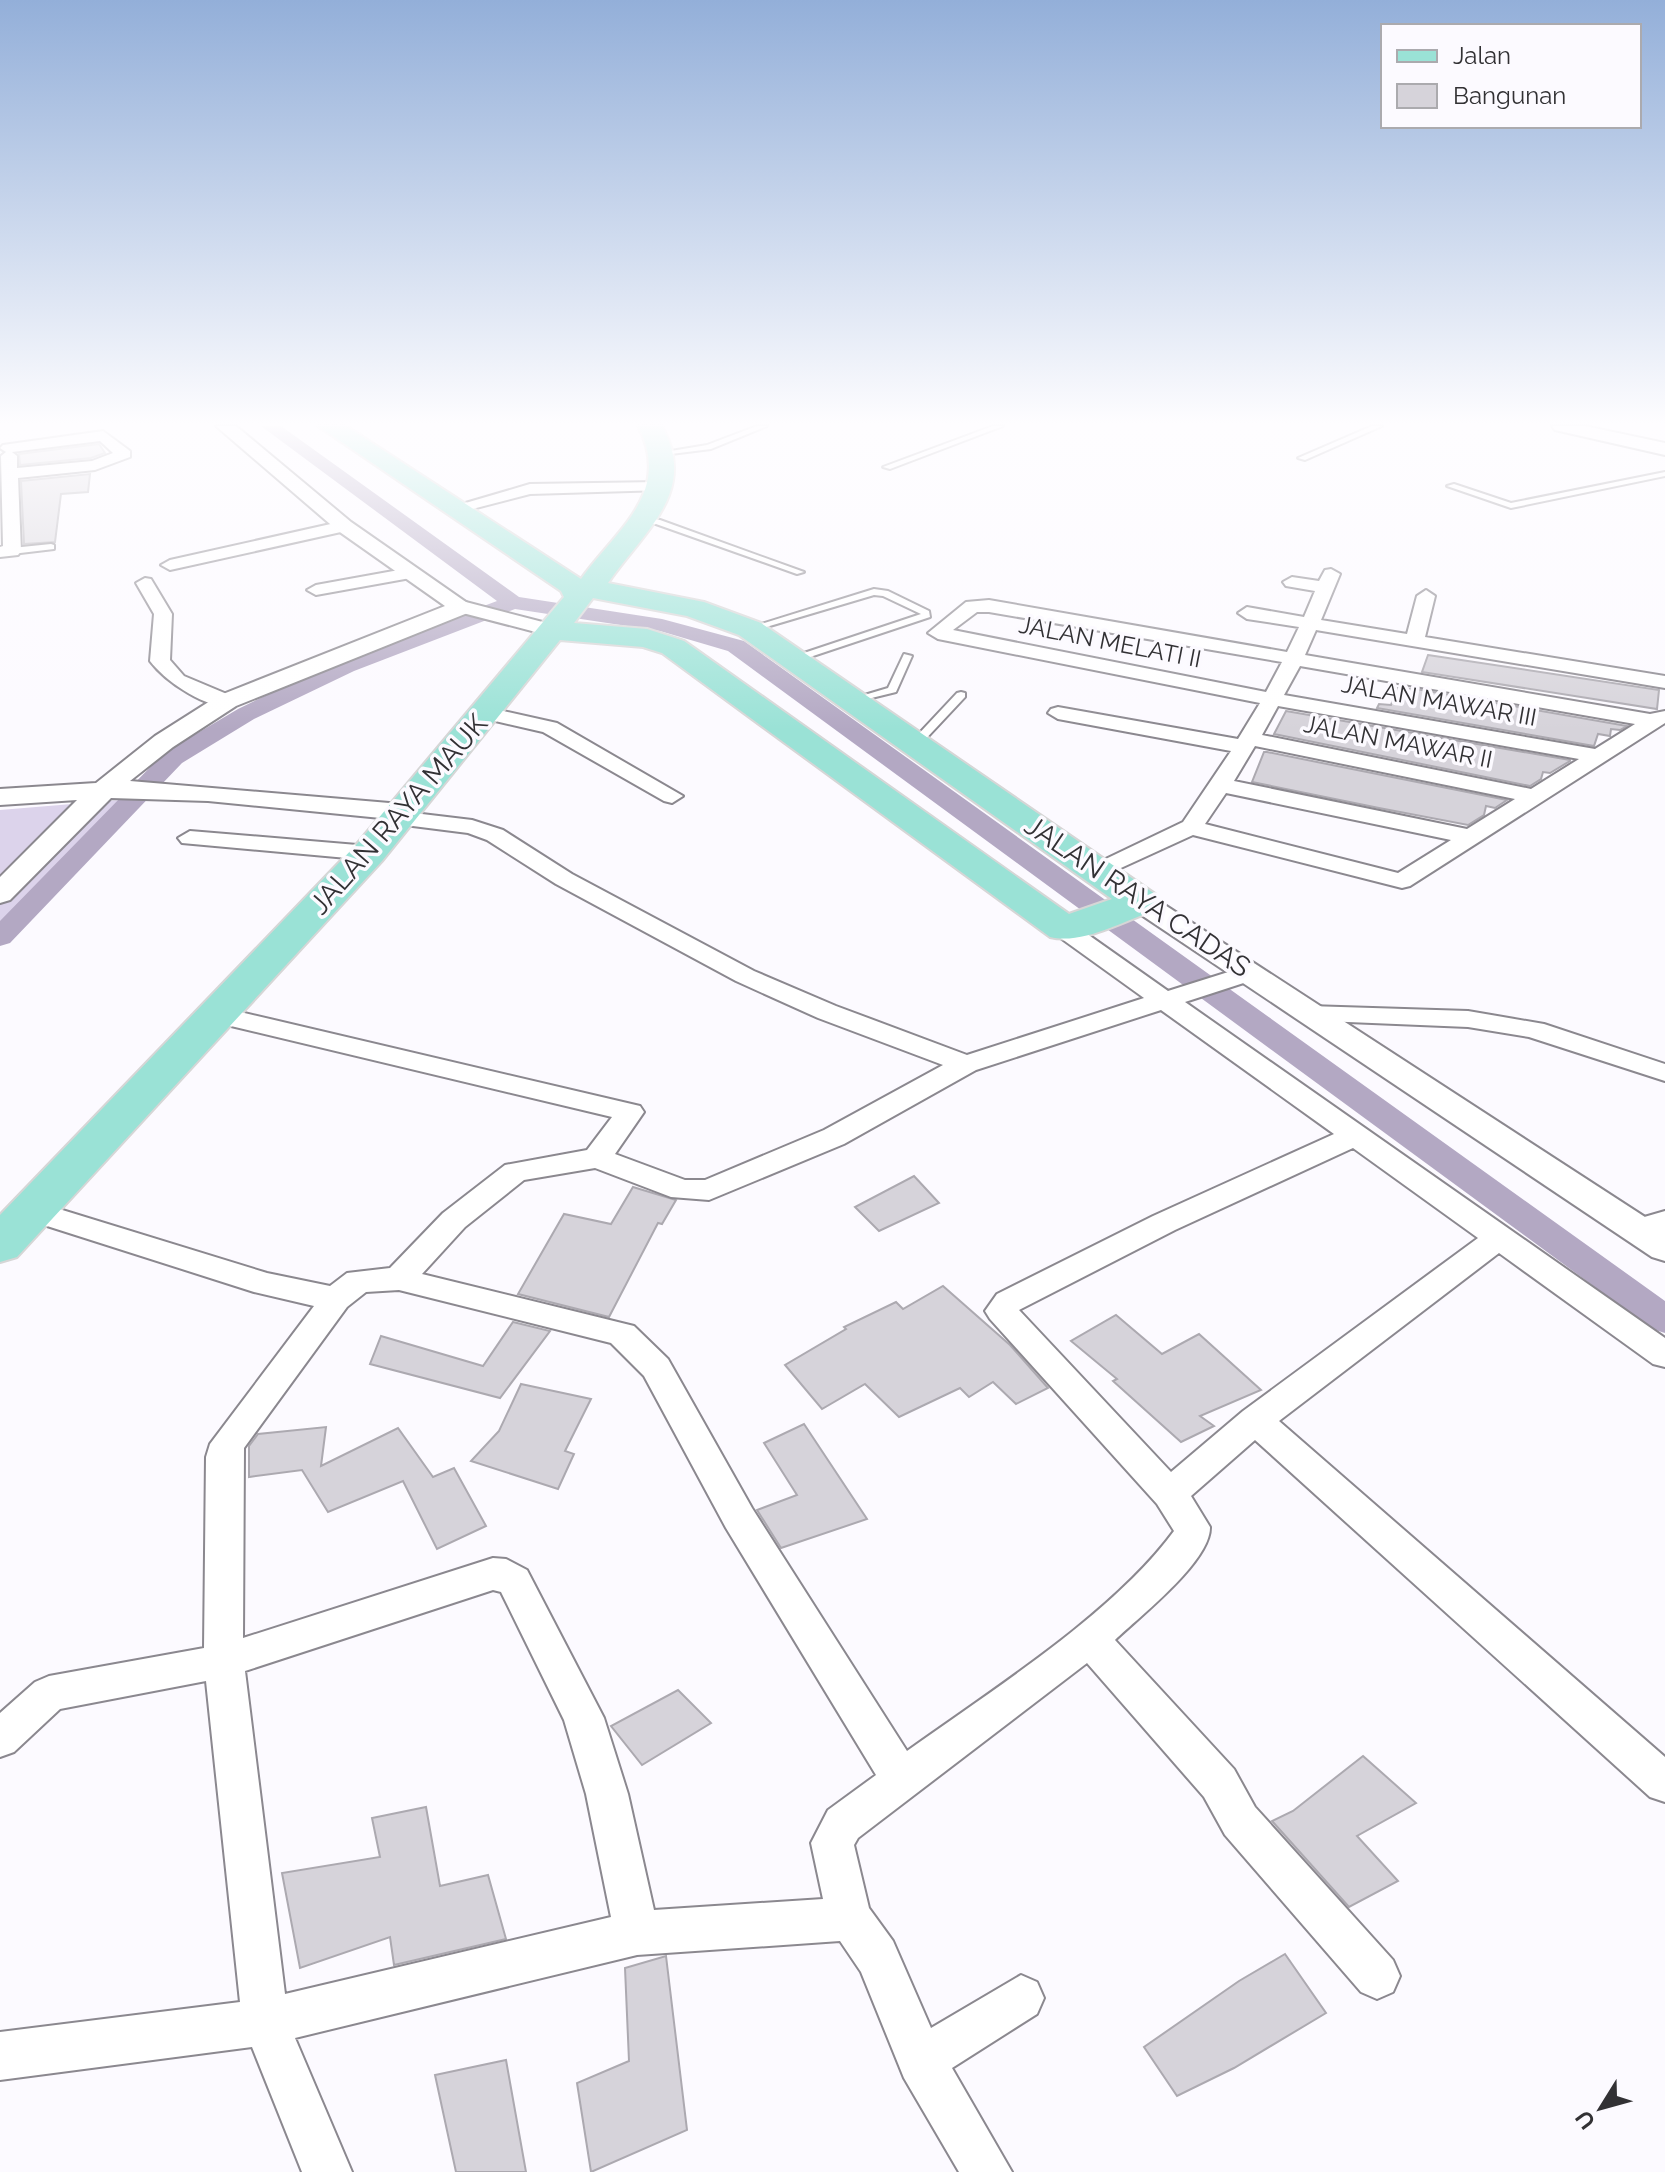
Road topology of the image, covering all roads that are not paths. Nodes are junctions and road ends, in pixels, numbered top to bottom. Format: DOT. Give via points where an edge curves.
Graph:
graph roads {
  1 [pos="6,527"];
  2 [pos="338,527"];
  3 [pos="346,527"];
  4 [pos="481,527"];
  5 [pos="637,527"];
  6 [pos="672,527"];
  7 [pos="51,547"];
  8 [pos="6,552"];
  9 [pos="170,565"];
  10 [pos="800,572"];
  11 [pos="410,573"];
  12 [pos="1292,582"];
  13 [pos="145,583"];
  14 [pos="316,590"];
  15 [pos="586,592"];
  16 [pos="1426,596"];
  17 [pos="470,609"];
  18 [pos="1247,613"];
  19 [pos="1312,623"];
  20 [pos="547,627"];
  21 [pos="750,629"];
  22 [pos="1415,639"];
  23 [pos="907,656"];
  24 [pos="795,659"];
  25 [pos="1290,659"];
  26 [pos="1665,682"];
  27 [pos="961,695"];
  28 [pos="1271,699"];
  29 [pos="227,701"];
  30 [pos="855,701"];
  31 [pos="485,713"];
  32 [pos="1058,713"];
  33 [pos="1660,717"];
  34 [pos="916,743"];
  35 [pos="1248,743"];
  36 [pos="1600,756"];
  37 [pos="1221,785"];
  38 [pos="116,789"];
  39 [pos="672,796"];
  40 [pos="0,797"];
  41 [pos="1535,797"];
  42 [pos="399,815"];
  43 [pos="1191,827"];
  44 [pos="1470,837"];
  45 [pos="190,838"];
  46 [pos="369,853"];
  47 [pos="1099,871"];
  48 [pos="0,894"];
  49 [pos="1133,905"];
  50 [pos="1071,927"];
  51 [pos="1236,978"];
  52 [pos="1169,999"];
  53 [pos="1309,1014"];
  54 [pos="219,1015"];
  55 [pos="966,1064"];
  56 [pos="1665,1073"];
  57 [pos="1352,1137"];
  58 [pos="597,1158"];
  59 [pos="33,1211"];
  60 [pos="1656,1233"];
  61 [pos="1497,1239"];
  62 [pos="0,1245"];
  63 [pos="399,1279"];
  64 [pos="336,1299"];
  65 [pos="1665,1355"];
  66 [pos="1255,1420"];
  67 [pos="1170,1494"];
  68 [pos="1090,1639"];
  69 [pos="224,1661"];
  70 [pos="0,1739"];
  71 [pos="903,1781"];
  72 [pos="1665,1783"];
  73 [pos="849,1919"];
  74 [pos="637,1933"];
  75 [pos="1377,1976"];
  76 [pos="1021,1998"];
  77 [pos="265,2022"];
  78 [pos="0,2056"];
  79 [pos="921,2061"];
  80 [pos="327,2172"];
  81 [pos="987,2172"];
  1 -- 8 [label="street"];
  2 -- 9 [label="street"];
  3 -- 11 [label="street"];
  4 -- 15 [label="main road"];
  5 -- 15 [label="main road, JALAN RAYA MAUK"];
  6 -- 10 [label="lane"];
  7 -- 8 [label="lane"];
  11 -- 14 [label="street"];
  11 -- 17 [label="street"];
  12 -- 19 [label="street" via="1328,581"];
  13 -- 29 [label="street" via="163,614 160,661 177,680"];
  15 -- 20 [label="main road, JALAN RAYA MAUK"];
  15 -- 21 [label="main road, JALAN RAYA CADAS" via="694,608"];
  16 -- 22 [label="street"];
  17 -- 20 [label="street"];
  17 -- 29 [label="street"];
  18 -- 19 [label="street"];
  19 -- 22 [label="street"];
  19 -- 25 [label="street"];
  20 -- 31 [label="main road, JALAN RAYA MAUK"];
  20 -- 50 [label="main road" via="647,638 673,647"];
  21 -- 24 [label="main road, JALAN RAYA CADAS"];
  21 -- 24 [label="lane" via="874,592 926,613"];
  22 -- 26 [label="street"];
  23 -- 30 [label="lane" via="892,690"];
  24 -- 30 [label="main road, JALAN RAYA CADAS"];
  25 -- 28 [label="street"];
  25 -- 28 [label="street, JALAN MELATI II" via="989,606 973,606 938,633"];
  25 -- 33 [label="street"];
  27 -- 34 [label="lane"];
  28 -- 35 [label="street"];
  28 -- 36 [label="street, JALAN MAWAR III"];
  29 -- 38 [label="street" via="173,733"];
  30 -- 34 [label="main road, JALAN RAYA CADAS"];
  31 -- 39 [label="street" via="550,727"];
  31 -- 42 [label="main road, JALAN RAYA MAUK"];
  32 -- 35 [label="street, JALAN MAWAR II"];
  33 -- 36 [label="street"];
  34 -- 47 [label="main road, JALAN RAYA CADAS"];
  35 -- 37 [label="street"];
  35 -- 41 [label="street, JALAN MAWAR II"];
  36 -- 41 [label="street"];
  37 -- 43 [label="street"];
  37 -- 44 [label="street"];
  38 -- 40 [label="street"];
  38 -- 42 [label="street" via="194,792"];
  38 -- 48 [label="street"];
  41 -- 44 [label="street"];
  42 -- 46 [label="main road, JALAN RAYA MAUK"];
  42 -- 55 [label="street" via="495,835 564,879 745,976"];
  43 -- 44 [label="street" via="1398,881"];
  43 -- 47 [label="street"];
  45 -- 46 [label="street"];
  46 -- 54 [label="main road, JALAN RAYA MAUK"];
  47 -- 49 [label="main road, JALAN RAYA CADAS"];
  49 -- 50 [label="main road"];
  49 -- 51 [label="street, JALAN RAYA CADAS"];
  50 -- 52 [label="street"];
  51 -- 52 [label="street"];
  51 -- 53 [label="street, JALAN RAYA CADAS"];
  52 -- 55 [label="street"];
  52 -- 57 [label="street"];
  53 -- 56 [label="street" via="1508,1025"];
  53 -- 60 [label="street, JALAN RAYA CADAS"];
  54 -- 58 [label="street" via="630,1112"];
  54 -- 59 [label="main road, JALAN RAYA MAUK"];
  55 -- 58 [label="street" via="834,1137 709,1190 682,1190"];
  57 -- 61 [label="street"];
  57 -- 67 [label="street" via="1164,1223 1003,1306 1001,1315"];
  58 -- 63 [label="street" via="515,1172 454,1220"];
  59 -- 62 [label="main road, JALAN RAYA MAUK"];
  59 -- 64 [label="street" via="265,1284"];
  61 -- 65 [label="street"];
  61 -- 66 [label="street"];
  63 -- 64 [label="street" via="358,1281"];
  63 -- 71 [label="street" via="622,1334 640,1350 656,1368 739,1518"];
  64 -- 69 [label="street" via="228,1444"];
  66 -- 67 [label="street"];
  66 -- 72 [label="street"];
  67 -- 68 [label="street" via="1192,1527 1190,1541"];
  68 -- 71 [label="street"];
  68 -- 75 [label="street" via="1219,1783 1240,1821"];
  69 -- 70 [label="street" via="49,1694"];
  69 -- 74 [label="street" via="493,1574 506,1575 514,1581 584,1718 607,1794"];
  69 -- 77 [label="street"];
  71 -- 73 [label="street" via="843,1824 832,1843"];
  73 -- 74 [label="street"];
  73 -- 79 [label="street" via="877,1957"];
  74 -- 77 [label="street"];
  76 -- 79 [label="street"];
  77 -- 78 [label="street"];
  77 -- 80 [label="street"];
  79 -- 81 [label="street"];
}
